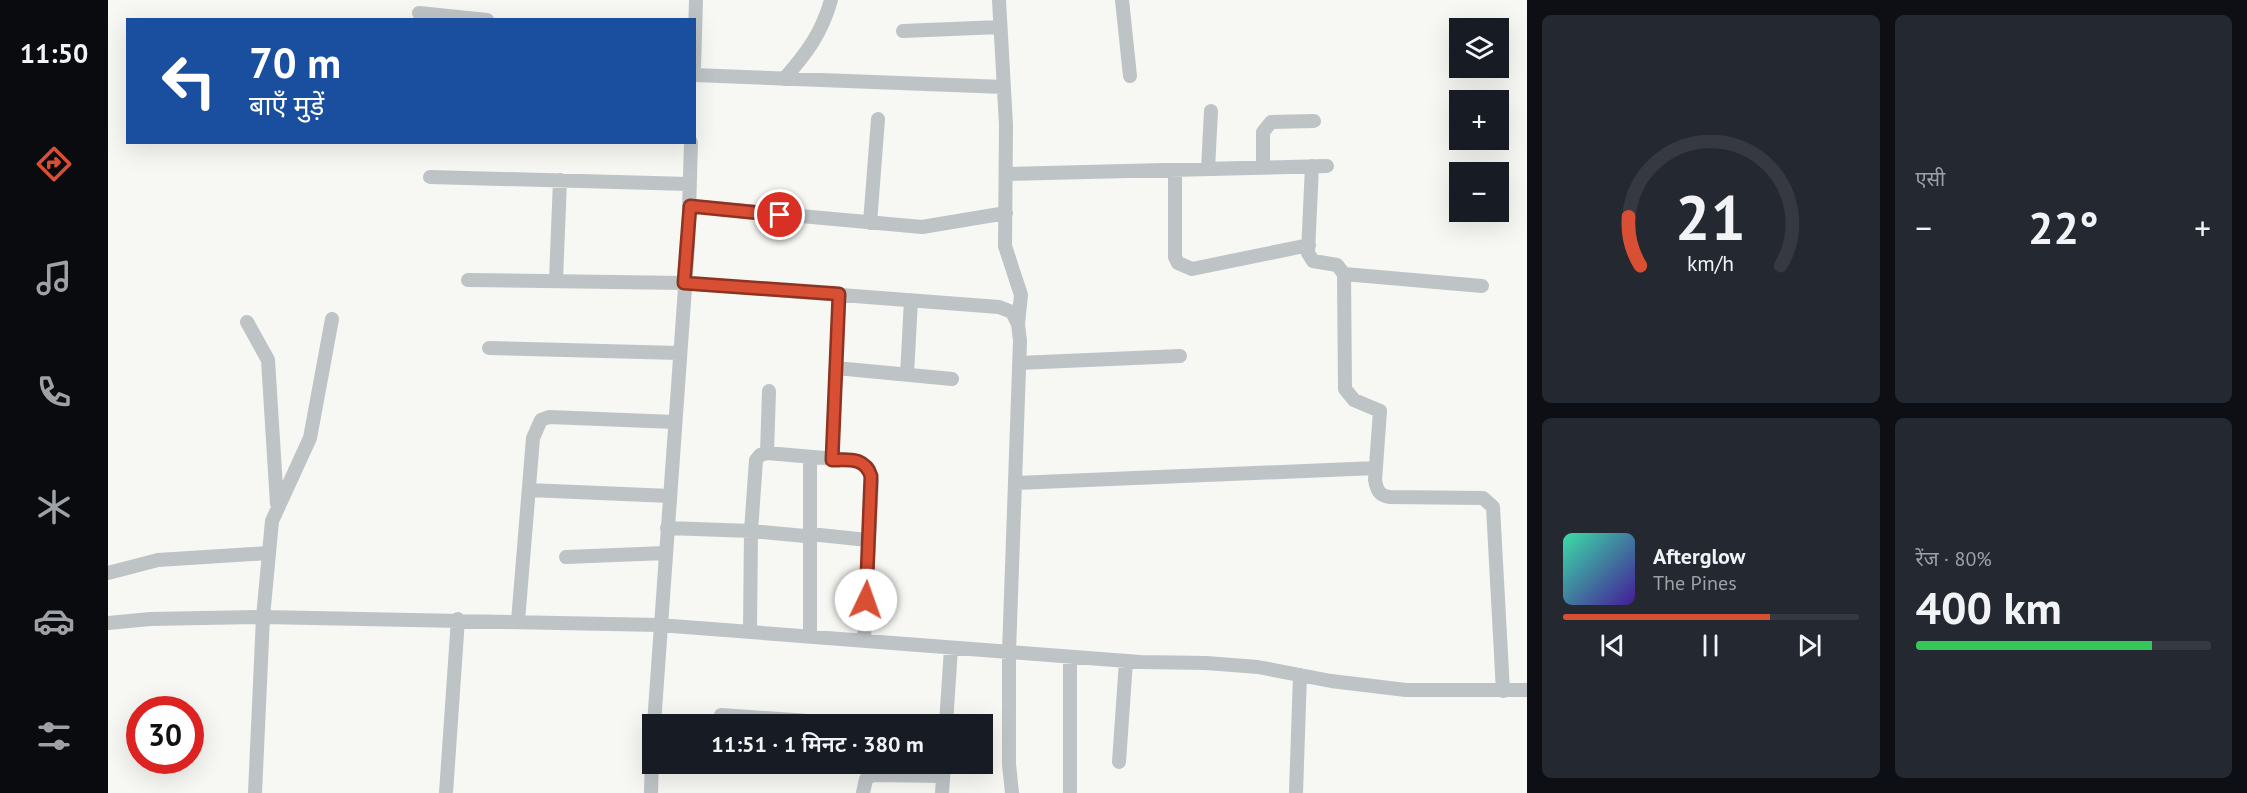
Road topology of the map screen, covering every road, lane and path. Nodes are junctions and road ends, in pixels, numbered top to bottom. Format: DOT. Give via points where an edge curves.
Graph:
graph roads {
  1 [pos="696,0"];
  2 [pos="831,0"];
  3 [pos="999,0"];
  4 [pos="1122,0"];
  5 [pos="419,12"];
  6 [pos="470,18"];
  7 [pos="696,18"];
  8 [pos="1000,27"];
  9 [pos="903,31"];
  10 [pos="696,75"];
  11 [pos="1130,76"];
  12 [pos="784,79"];
  13 [pos="1004,87"];
  14 [pos="1211,111"];
  15 [pos="878,119"];
  16 [pos="1314,121"];
  17 [pos="691,144"];
  18 [pos="1312,166"];
  19 [pos="1327,166"];
  20 [pos="1263,167"];
  21 [pos="1208,169"];
  22 [pos="1175,170"];
  23 [pos="1007,174"];
  24 [pos="430,177"];
  25 [pos="560,180"];
  26 [pos="689,184"];
  27 [pos="690,206"];
  28 [pos="1006,213"];
  29 [pos="870,223"];
  30 [pos="1309,245"];
  31 [pos="1344,274"];
  32 [pos="468,280"];
  33 [pos="556,280"];
  34 [pos="684,283"];
  35 [pos="1482,286"];
  36 [pos="839,294"];
  37 [pos="911,300"];
  38 [pos="332,319"];
  39 [pos="247,322"];
  40 [pos="1018,324"];
  41 [pos="489,348"];
  42 [pos="679,354"];
  43 [pos="1180,356"];
  44 [pos="1019,363"];
  45 [pos="836,368"];
  46 [pos="907,375"];
  47 [pos="952,379"];
  48 [pos="769,391"];
  49 [pos="675,422"];
  50 [pos="767,453"];
  51 [pos="810,459"];
  52 [pos="832,460"];
  53 [pos="1376,468"];
  54 [pos="1015,483"];
  55 [pos="529,490"];
  56 [pos="670,496"];
  57 [pos="277,506"];
  58 [pos="667,528"];
  59 [pos="751,531"];
  60 [pos="810,534"];
  61 [pos="868,540"];
  62 [pos="268,553"];
  63 [pos="665,553"];
  64 [pos="566,557"];
  65 [pos="108,573"];
  66 [pos="263,617"];
  67 [pos="458,619"];
  68 [pos="518,621"];
  69 [pos="108,623"];
  70 [pos="659,625"];
  71 [pos="750,630"];
  72 [pos="810,635"];
  73 [pos="864,640"];
  74 [pos="951,648"];
  75 [pos="1009,652"];
  76 [pos="1070,657"];
  77 [pos="1126,661"];
  78 [pos="1300,675"];
  79 [pos="1527,690"];
  80 [pos="1503,692"];
  81 [pos="655,714"];
  82 [pos="947,714"];
  83 [pos="1297,761"];
  84 [pos="1119,762"];
  85 [pos="652,774"];
  86 [pos="887,774"];
  87 [pos="943,774"];
  88 [pos="255,793"];
  89 [pos="446,793"];
  90 [pos="651,793"];
  91 [pos="863,793"];
  92 [pos="942,793"];
  93 [pos="1012,793"];
  94 [pos="1070,793"];
  95 [pos="1296,793"];
  96 [pos="1306,793"];
  1 -- 7 [label="street"];
  2 -- 12 [label="street" via="811,48"];
  3 -- 8 [label="street"];
  4 -- 11 [label="street"];
  5 -- 6 [label="street"];
  8 -- 9 [label="street"];
  8 -- 13 [label="street"];
  10 -- 12 [label="street"];
  12 -- 13 [label="street"];
  13 -- 23 [label="street"];
  14 -- 21 [label="street"];
  15 -- 29 [label="street"];
  16 -- 20 [label="street" via="1270,122 1263,132"];
  17 -- 26 [label="street"];
  18 -- 19 [label="street"];
  18 -- 20 [label="street"];
  18 -- 30 [label="street"];
  20 -- 21 [label="street"];
  21 -- 22 [label="street"];
  22 -- 23 [label="street"];
  22 -- 30 [label="street" via="1175,257 1184,267 1192,269"];
  23 -- 28 [label="street"];
  24 -- 25 [label="street"];
  25 -- 26 [label="street"];
  25 -- 33 [label="street"];
  26 -- 27 [label="street"];
  27 -- 29 [label="street"];
  27 -- 34 [label="street"];
  28 -- 29 [label="street" via="934,227"];
  28 -- 40 [label="street" via="1007,259 1021,295"];
  30 -- 31 [label="street" via="1313,261 1337,265"];
  31 -- 35 [label="street"];
  31 -- 53 [label="street" via="1345,389 1354,400 1380,411"];
  32 -- 33 [label="street"];
  33 -- 34 [label="street"];
  34 -- 36 [label="street"];
  34 -- 42 [label="street"];
  36 -- 37 [label="street"];
  36 -- 45 [label="street"];
  37 -- 40 [label="street" via="999,307 1012,312"];
  37 -- 46 [label="street"];
  38 -- 57 [label="street" via="310,438"];
  39 -- 57 [label="street" via="268,360"];
  40 -- 44 [label="street"];
  41 -- 42 [label="street"];
  42 -- 49 [label="street"];
  43 -- 44 [label="street"];
  44 -- 54 [label="street"];
  45 -- 46 [label="street"];
  45 -- 52 [label="street"];
  46 -- 47 [label="street"];
  48 -- 50 [label="street"];
  49 -- 55 [label="street" via="549,417 541,420 533,438"];
  49 -- 56 [label="street"];
  50 -- 51 [label="street"];
  50 -- 59 [label="street" via="756,460"];
  51 -- 52 [label="street"];
  51 -- 60 [label="street"];
  52 -- 61 [label="street" via="859,461 869,469 872,482"];
  53 -- 54 [label="street"];
  53 -- 80 [label="street" via="1376,486 1384,496 1483,498 1491,504"];
  54 -- 75 [label="street"];
  55 -- 56 [label="street"];
  55 -- 68 [label="street"];
  56 -- 58 [label="street"];
  57 -- 62 [label="street"];
  58 -- 59 [label="street"];
  58 -- 63 [label="street"];
  59 -- 60 [label="street" via="805,537"];
  59 -- 71 [label="street"];
  60 -- 61 [label="street"];
  60 -- 72 [label="street"];
  61 -- 73 [label="street"];
  62 -- 65 [label="street" via="158,560"];
  62 -- 66 [label="street"];
  63 -- 64 [label="street"];
  63 -- 70 [label="street"];
  66 -- 67 [label="street"];
  66 -- 69 [label="street"];
  66 -- 88 [label="street"];
  67 -- 68 [label="street"];
  67 -- 89 [label="street"];
  68 -- 70 [label="street"];
  70 -- 71 [label="street"];
  70 -- 81 [label="street"];
  71 -- 72 [label="street"];
  72 -- 73 [label="street"];
  73 -- 74 [label="street"];
  74 -- 75 [label="street"];
  74 -- 82 [label="street"];
  75 -- 76 [label="street"];
  75 -- 93 [label="street"];
  76 -- 77 [label="street"];
  76 -- 94 [label="street"];
  77 -- 78 [label="street" via="1258,667"];
  77 -- 84 [label="street"];
  78 -- 80 [label="street" via="1407,690"];
  78 -- 83 [label="street"];
  79 -- 80 [label="street"];
  83 -- 95 [label="street"];
  83 -- 96 [label="street"];
  85 -- 90 [label="street"];
  86 -- 91 [label="street" via="866,779"];
  87 -- 92 [label="street"];
}
